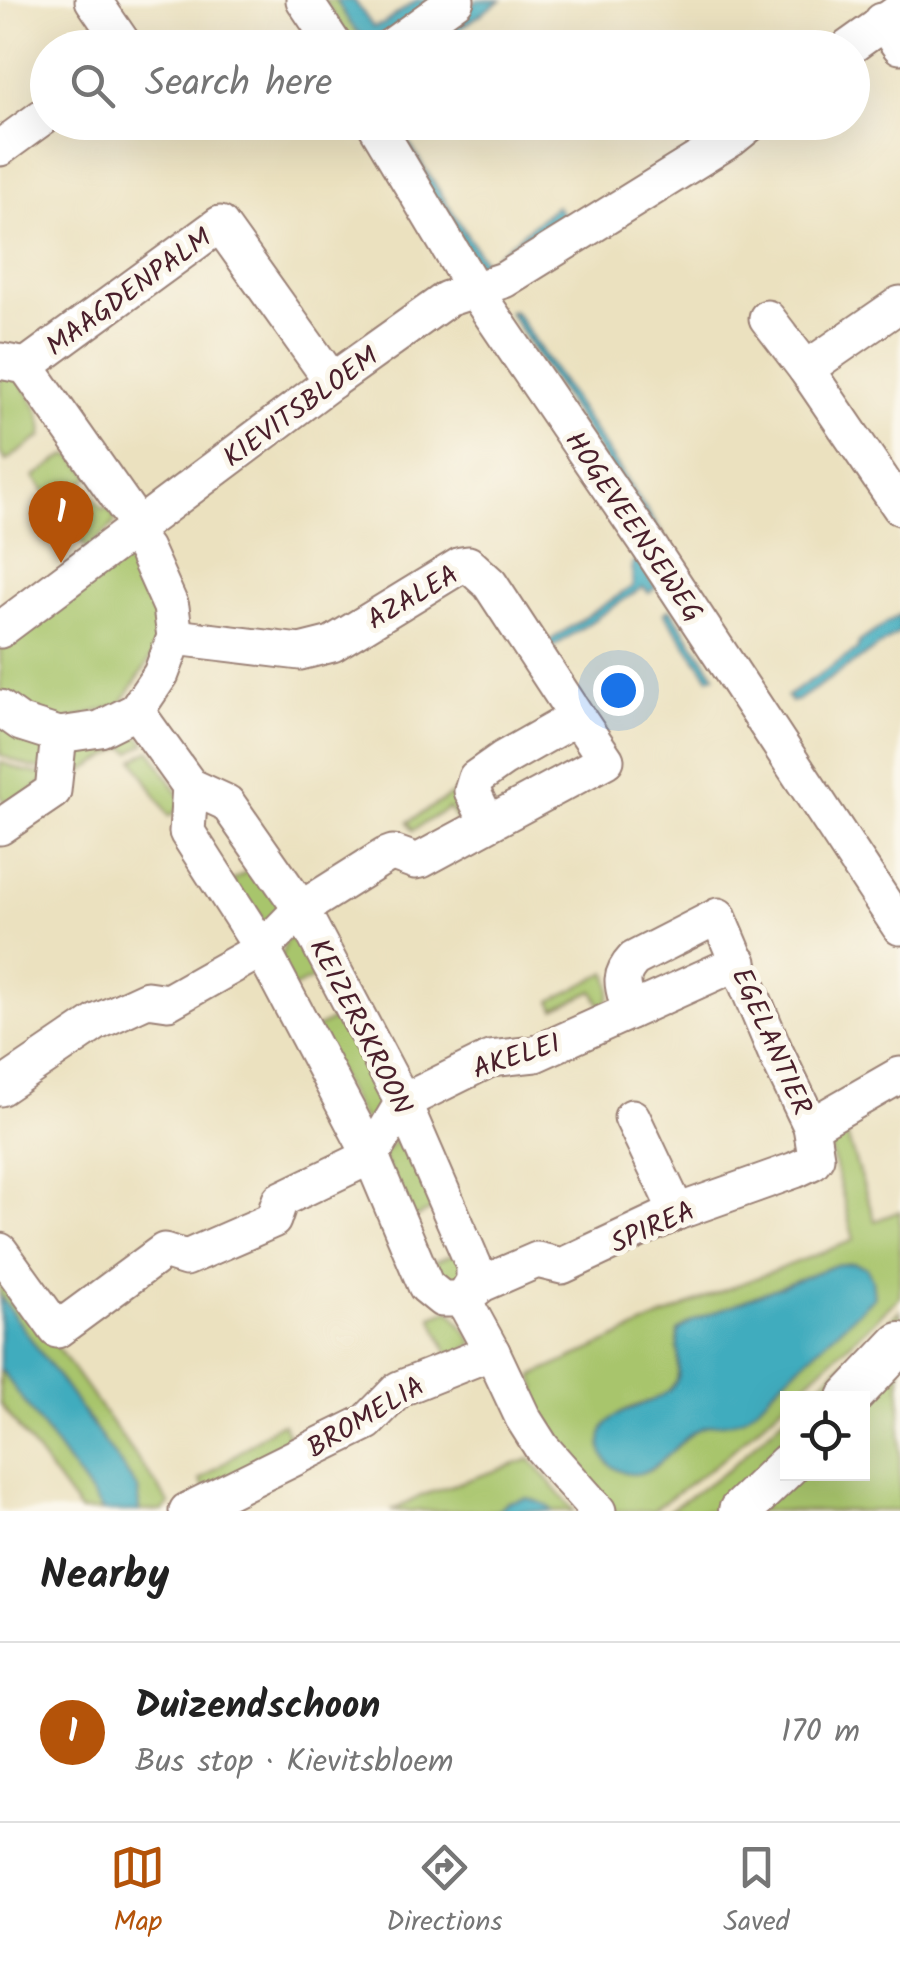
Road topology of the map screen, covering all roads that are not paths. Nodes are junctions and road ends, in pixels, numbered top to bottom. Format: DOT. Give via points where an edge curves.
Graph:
graph roads {
  1 [pos="93,0"];
  2 [pos="304,0"];
  3 [pos="456,0"];
  4 [pos="894,26"];
  5 [pos="114,30"];
  6 [pos="324,30"];
  7 [pos="414,30"];
  8 [pos="870,37"];
  9 [pos="30,126"];
  10 [pos="385,140"];
  11 [pos="729,140"];
  12 [pos="0,148"];
  13 [pos="474,290"];
  14 [pos="900,304"];
  15 [pos="767,318"];
  16 [pos="13,363"];
  17 [pos="806,369"];
  18 [pos="332,381"];
  19 [pos="900,508"];
  20 [pos="136,529"];
  21 [pos="0,630"];
  22 [pos="175,637"];
  23 [pos="0,708"];
  24 [pos="136,711"];
  25 [pos="577,716"];
  26 [pos="58,735"];
  27 [pos="190,786"];
  28 [pos="485,824"];
  29 [pos="0,827"];
  30 [pos="300,908"];
  31 [pos="900,928"];
  32 [pos="262,948"];
  33 [pos="739,962"];
  34 [pos="630,1011"];
  35 [pos="900,1075"];
  36 [pos="0,1088"];
  37 [pos="404,1102"];
  38 [pos="632,1117"];
  39 [pos="811,1126"];
  40 [pos="371,1156"];
  41 [pos="677,1212"];
  42 [pos="0,1251"];
  43 [pos="463,1300"];
  44 [pos="900,1344"];
  45 [pos="492,1352"];
  46 [pos="856,1391"];
  47 [pos="780,1473"];
  48 [pos="187,1511"];
  49 [pos="598,1511"];
  50 [pos="740,1511"];
  1 -- 5 [label="street"];
  2 -- 6 [label="street"];
  3 -- 7 [label="street"];
  4 -- 8 [label="street"];
  9 -- 12 [label="street"];
  10 -- 13 [label="street, HOGEVEENSEWEG"];
  11 -- 13 [label="street, KIEVITSBLOEM" via="504,280"];
  13 -- 18 [label="street, KIEVITSBLOEM" via="447,299"];
  13 -- 31 [label="street, HOGEVEENSEWEG"];
  14 -- 17 [label="street"];
  15 -- 17 [label="street"];
  16 -- 18 [label="street, MAAGDENPALM" via="220,224"];
  16 -- 20 [label="street"];
  17 -- 19 [label="street"];
  18 -- 20 [label="street, KIEVITSBLOEM"];
  20 -- 21 [label="street, KIEVITSBLOEM"];
  20 -- 22 [label="street" via="171,606"];
  22 -- 24 [label="street"];
  22 -- 25 [label="street, AZALEA" via="316,650 468,564 490,584"];
  23 -- 26 [label="street" via="21,724"];
  24 -- 26 [label="street" via="100,729"];
  24 -- 27 [label="street, KEIZERSKROON"];
  25 -- 28 [label="street" via="476,778 472,791"];
  25 -- 28 [label="street" via="606,760"];
  26 -- 29 [label="street" via="53,790"];
  27 -- 30 [label="street, KEIZERSKROON" via="227,803"];
  27 -- 32 [label="street, KEIZERSKROON" via="187,832"];
  28 -- 30 [label="street" via="421,860 384,856"];
  30 -- 32 [label="street"];
  30 -- 37 [label="street, KEIZERSKROON"];
  32 -- 36 [label="street" via="168,1002 147,998 98,1022"];
  32 -- 40 [label="street, KEIZERSKROON"];
  33 -- 34 [label="street, AKELEI"];
  33 -- 34 [label="street, EGELANTIER" via="718,916 634,959 622,980"];
  33 -- 39 [label="street, EGELANTIER"];
  34 -- 37 [label="street, AKELEI" via="534,1054 490,1058"];
  35 -- 39 [label="street, EGELANTIER"];
  37 -- 40 [label="street"];
  37 -- 43 [label="street, KEIZERSKROON" via="474,1266"];
  38 -- 41 [label="street"];
  39 -- 41 [label="street, SPIREA" via="812,1162"];
  40 -- 42 [label="street" via="280,1200 273,1220 186,1258 164,1251 58,1330"];
  40 -- 43 [label="street, KEIZERSKROON" via="426,1286 442,1299"];
  41 -- 43 [label="street, SPIREA" via="562,1266 537,1260 482,1284"];
  43 -- 45 [label="street"];
  44 -- 46 [label="main road"];
  45 -- 48 [label="street, BROMELIA" via="400,1390 367,1422"];
  45 -- 49 [label="street" via="542,1448"];
  47 -- 50 [label="main road"];
}
